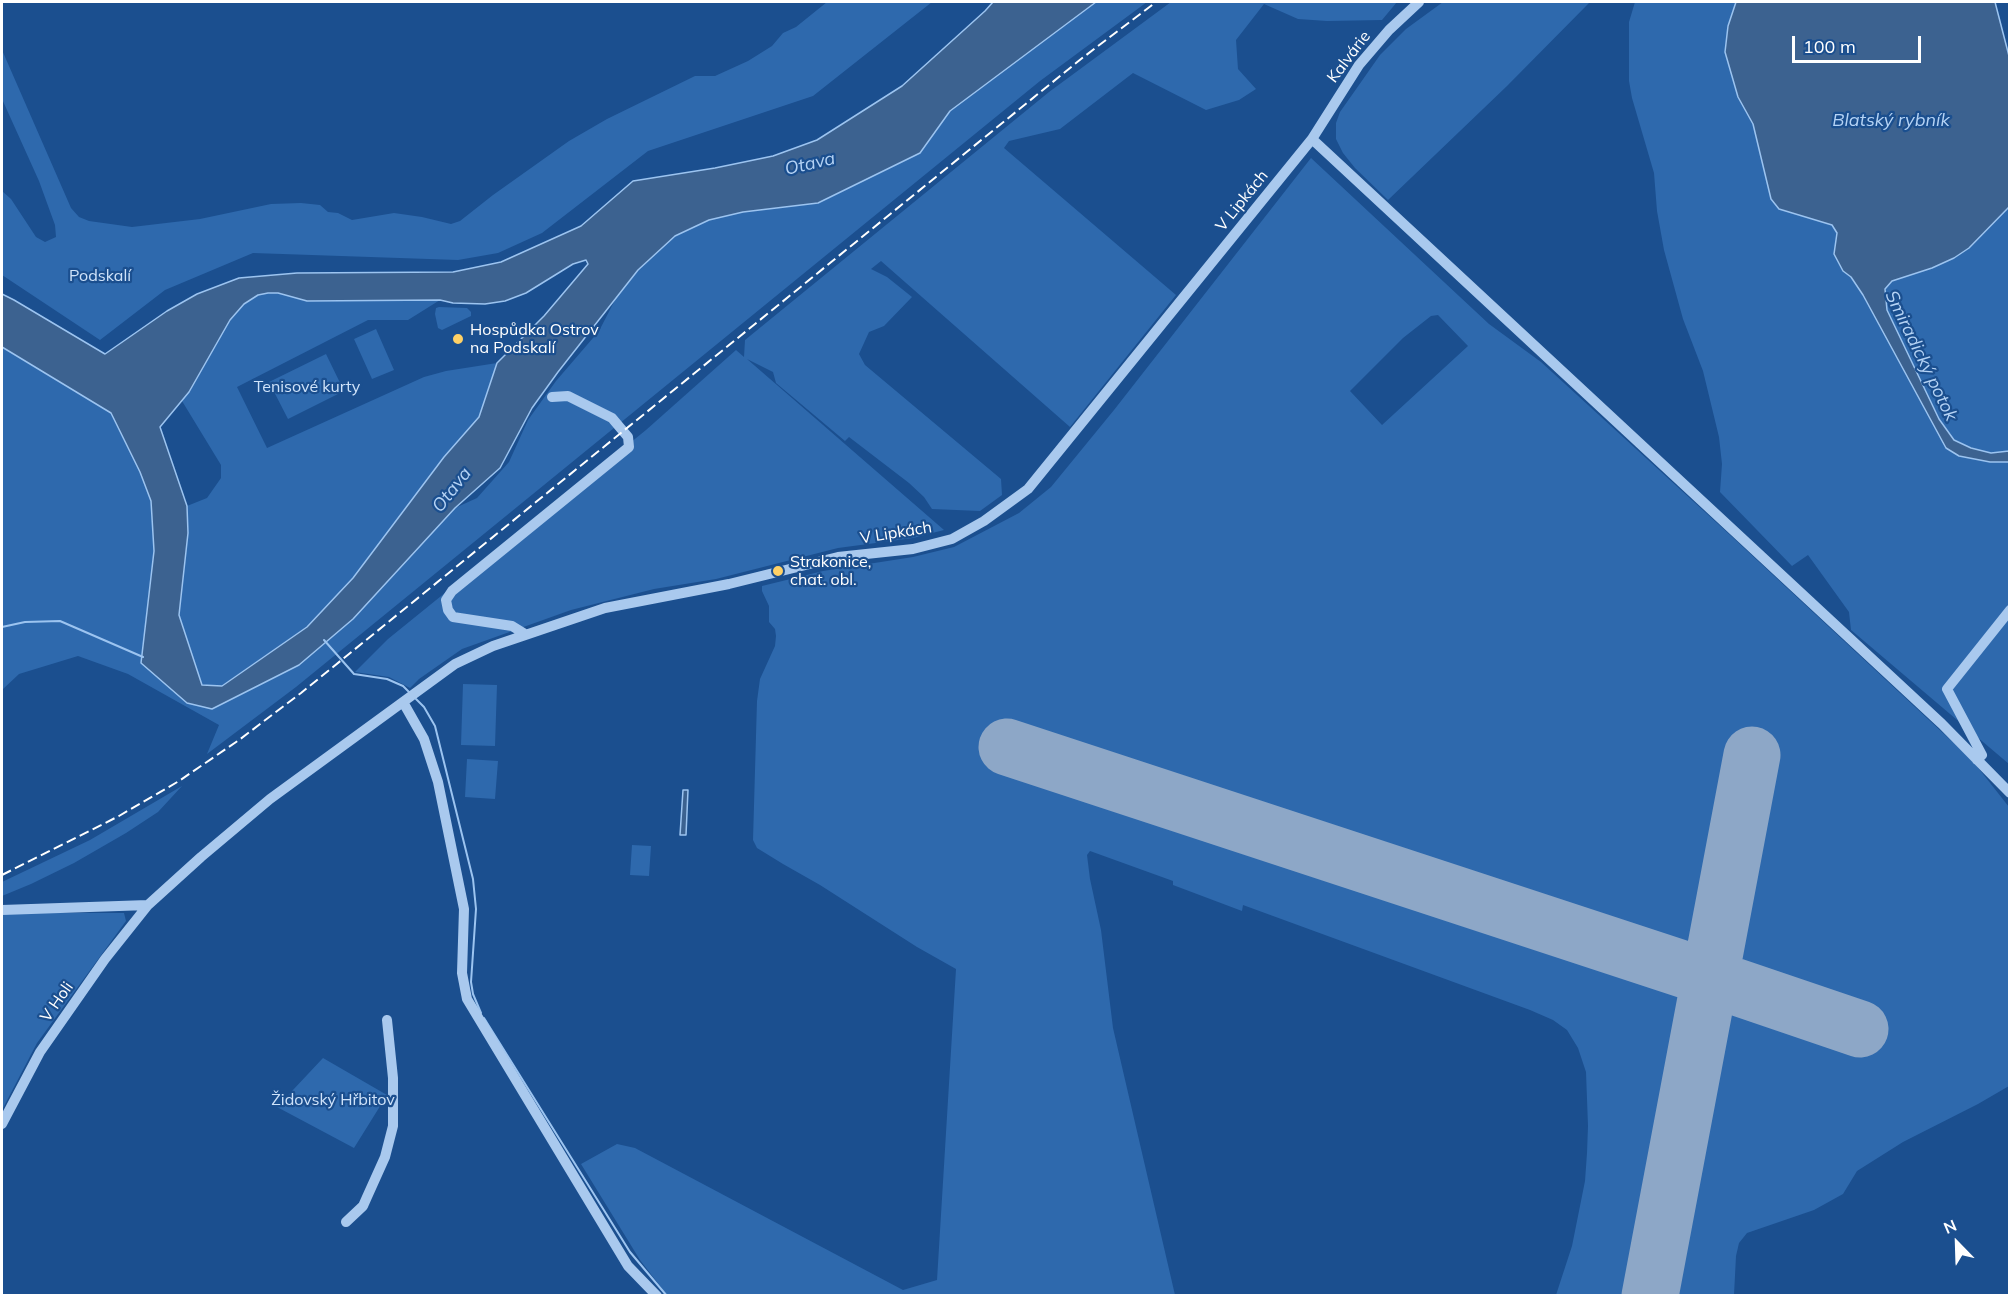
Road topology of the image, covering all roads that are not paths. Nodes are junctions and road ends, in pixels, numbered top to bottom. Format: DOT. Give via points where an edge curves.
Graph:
graph roads {
  1 [pos="1419,2"];
  2 [pos="1312,138"];
  3 [pos="552,397"];
  4 [pos="2010,610"];
  5 [pos="525,634"];
  6 [pos="403,702"];
  7 [pos="1977,760"];
  8 [pos="2010,793"];
  9 [pos="148,905"];
  10 [pos="2,910"];
  11 [pos="387,1020"];
  12 [pos="2,1124"];
  13 [pos="346,1222"];
  14 [pos="657,1296"];
  1 -- 2 [label="street, Kalvárie" via="1359,65"];
  2 -- 5 [label="street, V Lipkách" via="1028,489 984,521 952,539 913,549 838,556 729,584 605,608"];
  2 -- 7 [label="street"];
  3 -- 5 [label="street" via="568,396 612,417 628,437 629,447 452,591 446,600 453,617 512,626"];
  4 -- 7 [label="street" via="1947,690 1982,755"];
  5 -- 6 [label="street, V Lipkách" via="455,664"];
  6 -- 9 [label="street, V Holi" via="270,799"];
  6 -- 14 [label="street" via="424,739 438,782 464,909 462,974 467,999 628,1266"];
  7 -- 8 [label="street"];
  9 -- 10 [label="street"];
  9 -- 12 [label="street, V Holi" via="40,1052"];
  11 -- 13 [label="street" via="394,1113 391,1140 363,1206"];
}
